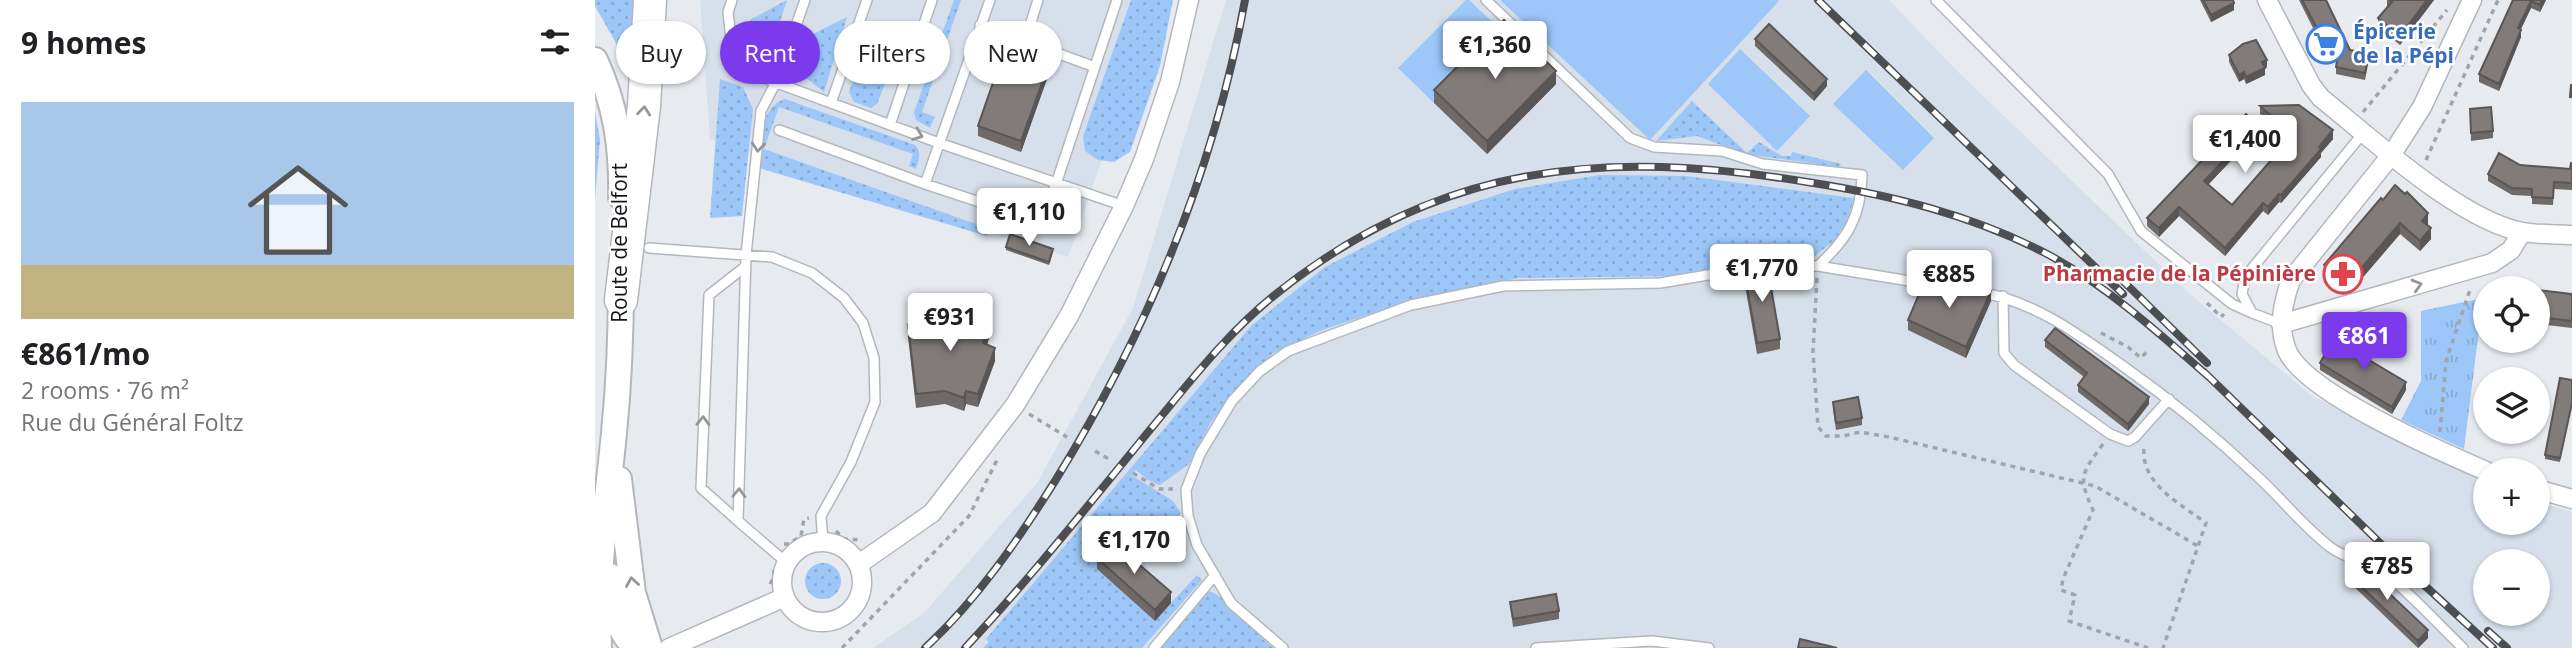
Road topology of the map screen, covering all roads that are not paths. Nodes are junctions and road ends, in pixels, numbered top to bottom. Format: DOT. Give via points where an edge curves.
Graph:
graph roads {
  1 [pos="650,0"];
  2 [pos="732,0"];
  3 [pos="805,0"];
  4 [pos="867,0"];
  5 [pos="932,0"];
  6 [pos="990,0"];
  7 [pos="1038,0"];
  8 [pos="1117,0"];
  9 [pos="1189,0"];
  10 [pos="1486,0"];
  11 [pos="1936,0"];
  12 [pos="2267,0"];
  13 [pos="2472,0"];
  14 [pos="729,21"];
  15 [pos="798,21"];
  16 [pos="982,21"];
  17 [pos="1031,21"];
  18 [pos="1062,55"];
  19 [pos="595,60"];
  20 [pos="1095,67"];
  21 [pos="964,71"];
  22 [pos="775,84"];
  23 [pos="781,84"];
  24 [pos="831,103"];
  25 [pos="890,125"];
  26 [pos="2358,128"];
  27 [pos="779,130"];
  28 [pos="939,143"];
  29 [pos="2392,154"];
  30 [pos="925,184"];
  31 [pos="1056,184"];
  32 [pos="1125,206"];
  33 [pos="2522,232"];
  34 [pos="2572,235"];
  35 [pos="649,248"];
  36 [pos="746,260"];
  37 [pos="1818,266"];
  38 [pos="1940,286"];
  39 [pos="1967,290"];
  40 [pos="2003,296"];
  41 [pos="621,300"];
  42 [pos="2252,313"];
  43 [pos="2281,324"];
  44 [pos="2169,399"];
  45 [pos="614,429"];
  46 [pos="2473,465"];
  47 [pos="2550,493"];
  48 [pos="2572,499"];
  49 [pos="738,521"];
  50 [pos="603,530"];
  51 [pos="823,542"];
  52 [pos="787,563"];
  53 [pos="859,564"];
  54 [pos="1215,575"];
  55 [pos="785,597"];
  56 [pos="599,648"];
  57 [pos="639,648"];
  58 [pos="650,648"];
  59 [pos="669,648"];
  60 [pos="1154,648"];
  61 [pos="1283,648"];
  62 [pos="1536,648"];
  63 [pos="1709,648"];
  64 [pos="2463,648"];
  41 -- 1 [label="highway, one-way" via="645,106"];
  2 -- 14 [label="lane"];
  3 -- 15 [label="lane"];
  4 -- 24 [label="lane"];
  5 -- 25 [label="lane"];
  6 -- 16 [label="lane"];
  7 -- 17 [label="lane"];
  8 -- 20 [label="lane"];
  9 -- 32 [label="street" via="1170,82"];
  10 -- 37 [label="lane" via="1630,138 1654,147 1722,151 1763,164 1862,175 1850,231"];
  11 -- 42 [label="lane" via="2108,174 2141,231 2232,304"];
  12 -- 26 [label="street" via="2311,85"];
  13 -- 29 [label="street" via="2422,107"];
  18 -- 20 [label="lane"];
  19 -- 41 [label="main road, Route de Belfort" via="619,135"];
  20 -- 31 [label="lane"];
  21 -- 28 [label="lane"];
  22 -- 36 [label="lane, one-way" via="761,111"];
  23 -- 24 [label="lane"];
  24 -- 25 [label="lane"];
  25 -- 28 [label="lane, one-way"];
  26 -- 29 [label="street"];
  26 -- 42 [label="lane" via="2245,277 2242,294"];
  27 -- 30 [label="lane"];
  28 -- 30 [label="lane"];
  28 -- 31 [label="lane"];
  29 -- 33 [label="street" via="2479,215"];
  29 -- 43 [label="street" via="2291,280"];
  30 -- 31 [label="lane" via="1040,222"];
  31 -- 32 [label="lane"];
  32 -- 53 [label="street" via="1069,316 1015,405 932,513"];
  33 -- 34 [label="street"];
  43 -- 33 [label="street, one-way" via="2492,263 2511,250"];
  35 -- 36 [label="lane"];
  49 -- 36 [label="lane, one-way"];
  49 -- 36 [label="lane, one-way" via="701,488 709,295"];
  36 -- 51 [label="lane" via="772,257 823,281 863,323 874,358 875,402 851,462 821,516"];
  37 -- 38 [label="lane"];
  37 -- 54 [label="lane" via="1762,266 1660,283 1503,286 1411,304 1288,351 1260,371 1232,401 1200,454 1186,490 1194,535"];
  39 -- 40 [label="lane"];
  40 -- 44 [label="lane" via="2055,319"];
  40 -- 44 [label="lane" via="2004,353 2110,434 2128,441 2135,437"];
  41 -- 45 [label="main road, Route de Belfort"];
  42 -- 43 [label="lane"];
  43 -- 46 [label="street" via="2286,350 2300,371 2321,387 2402,433"];
  44 -- 64 [label="lane" via="2220,440 2294,516 2332,548 2385,573"];
  45 -- 50 [label="main road, Route de Belfort"];
  58 -- 45 [label="main road, Route de Belfort, one-way" via="633,593"];
  47 -- 48 [label="street"];
  49 -- 52 [label="lane"];
  50 -- 56 [label="main road, Route de Belfort"];
  50 -- 57 [label="main road" via="620,626"];
  51 -- 52 [label="street" via="802,547"];
  51 -- 53 [label="street" via="844,548"];
  52 -- 55 [label="street" via="782,584"];
  53 -- 55 [label="street" via="859,596 837,619 805,618"];
  54 -- 60 [label="lane"];
  54 -- 61 [label="lane" via="1231,603"];
  55 -- 59 [label="street"];
  62 -- 63 [label="lane" via="1652,641"];
}
